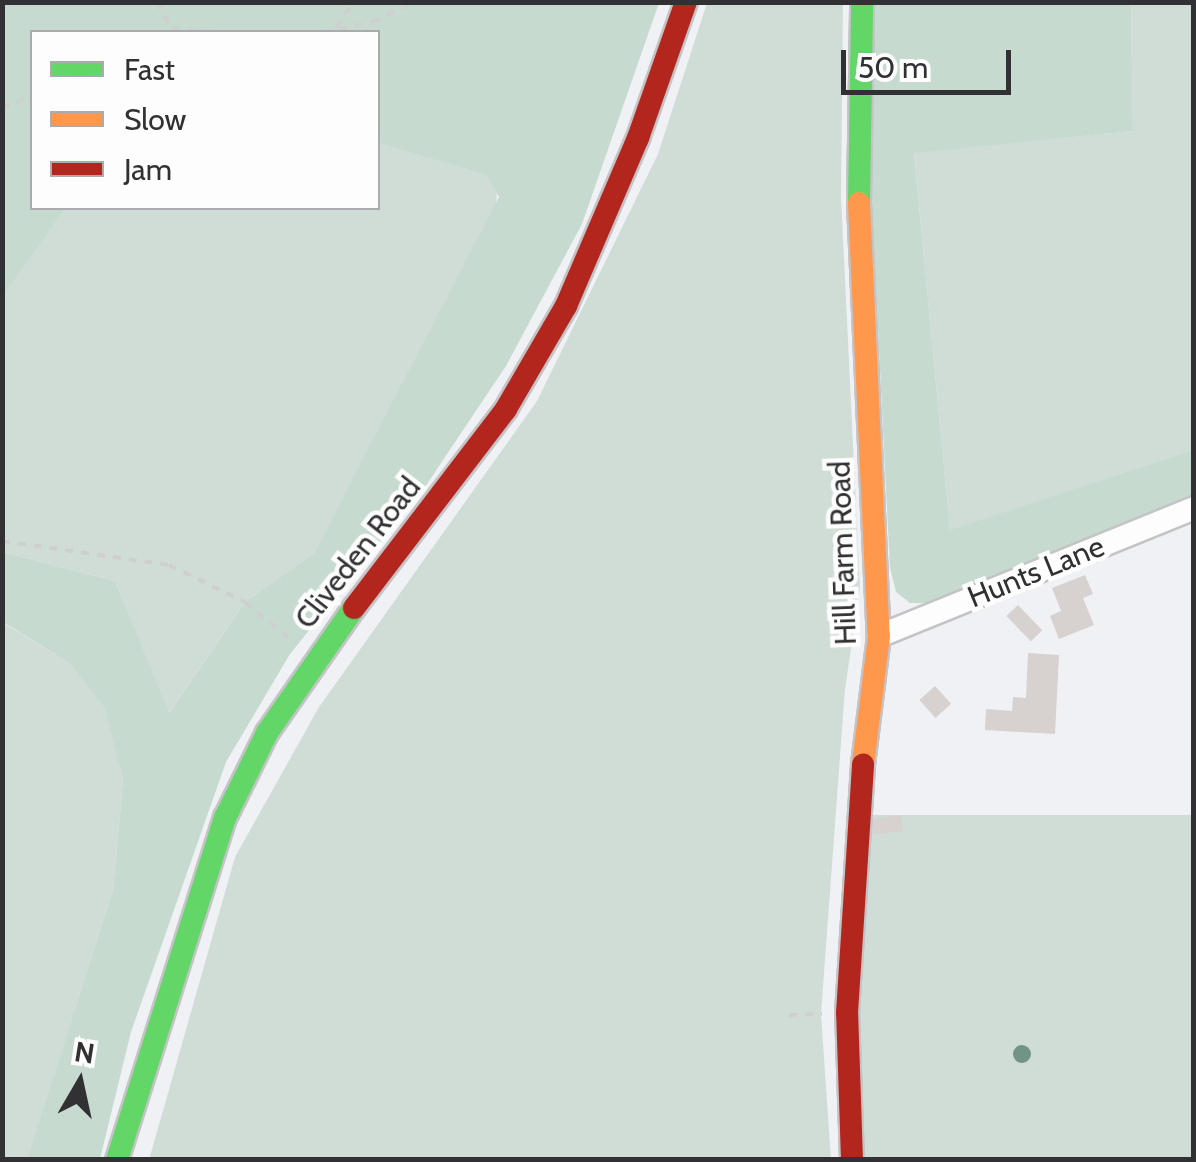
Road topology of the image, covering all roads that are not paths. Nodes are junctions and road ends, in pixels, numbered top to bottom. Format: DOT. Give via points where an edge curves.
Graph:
graph roads {
  1 [pos="686,2"];
  2 [pos="862,2"];
  3 [pos="1194,508"];
  4 [pos="879,636"];
  5 [pos="118,1160"];
  6 [pos="852,1160"];
  1 -- 5 [label="street, Cliveden Road" via="566,306 506,409 316,657 225,818"];
  2 -- 4 [label="street, Hill Farm Road" via="858,234"];
  3 -- 4 [label="street, Hunts Lane"];
  4 -- 6 [label="street, Hill Farm Road" via="856,817 847,1013"];
}
